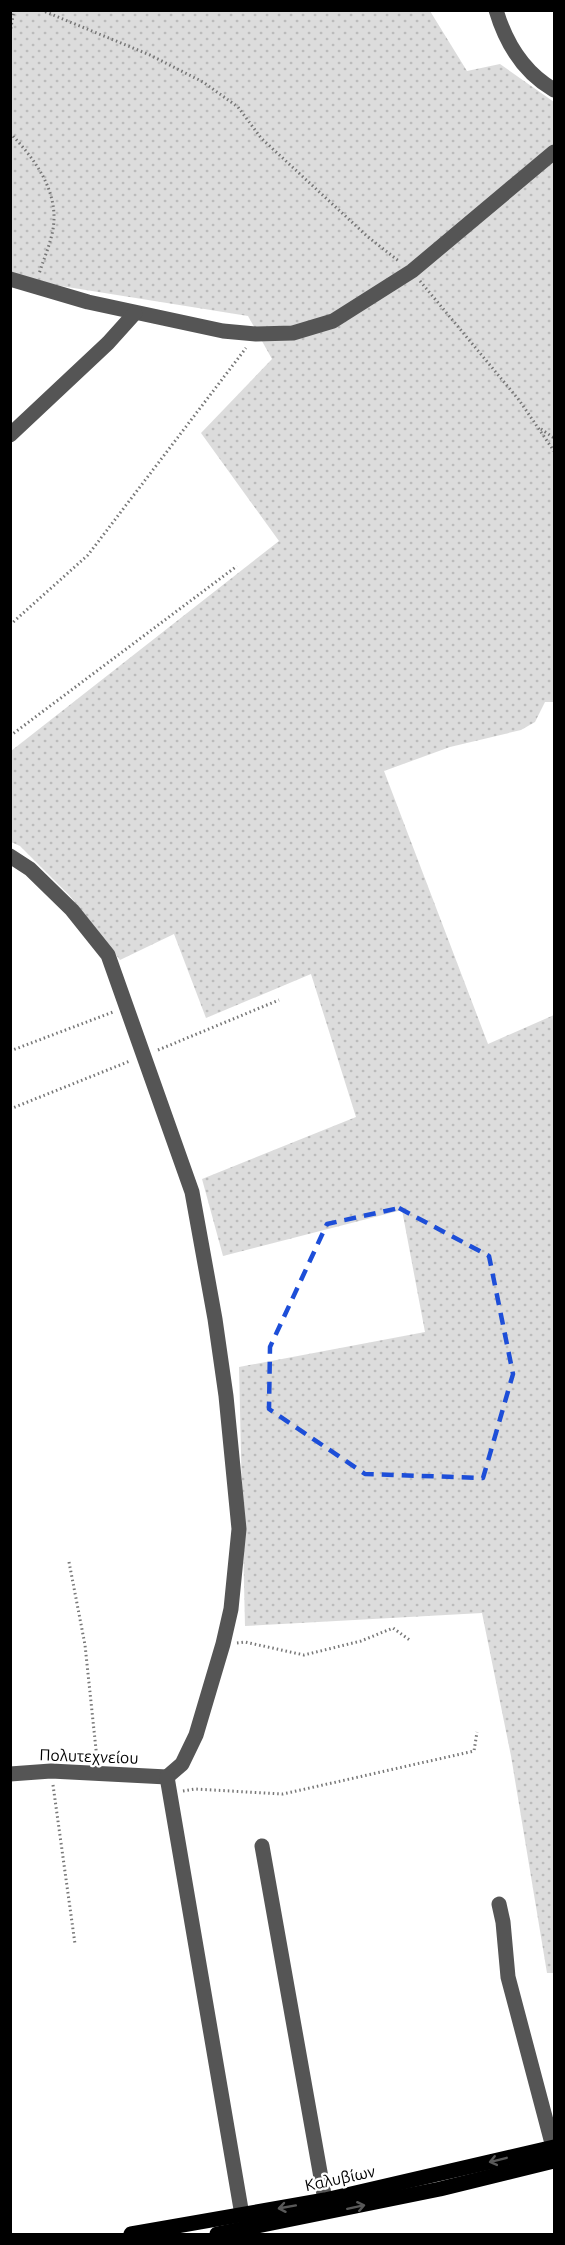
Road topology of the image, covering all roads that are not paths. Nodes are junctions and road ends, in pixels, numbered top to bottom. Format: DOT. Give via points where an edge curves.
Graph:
graph roads {
  1 [pos="496,10"];
  2 [pos="555,90"];
  3 [pos="555,152"];
  4 [pos="10,279"];
  5 [pos="135,313"];
  6 [pos="10,435"];
  7 [pos="10,856"];
  8 [pos="10,1774"];
  9 [pos="167,1785"];
  10 [pos="262,1846"];
  11 [pos="499,1905"];
  12 [pos="554,2152"];
  13 [pos="325,2200"];
  14 [pos="243,2215"];
  15 [pos="256,2231"];
  16 [pos="131,2235"];
  17 [pos="217,2235"];
  1 -- 2 [label="street" via="503,35 522,64"];
  3 -- 5 [label="street" via="412,271 333,321 293,333 256,334"];
  4 -- 5 [label="street"];
  5 -- 6 [label="street"];
  7 -- 9 [label="street" via="30,869 72,910 108,955 192,1192 215,1319 239,1529 231,1609 196,1735"];
  8 -- 9 [label="street, Πολυτεχνείου" via="98,1773"];
  9 -- 14 [label="street"];
  10 -- 13 [label="street"];
  11 -- 12 [label="street" via="508,1977"];
  12 -- 13 [label="main road, Καλυβίων, one-way"];
  15 -- 12 [label="main road, Καλυβίων, one-way" via="440,2189"];
  13 -- 14 [label="main road, Καλυβίων, one-way"];
  14 -- 16 [label="main road, Καλυβίων"];
  15 -- 17 [label="main road, Καλυβίων"];
}
